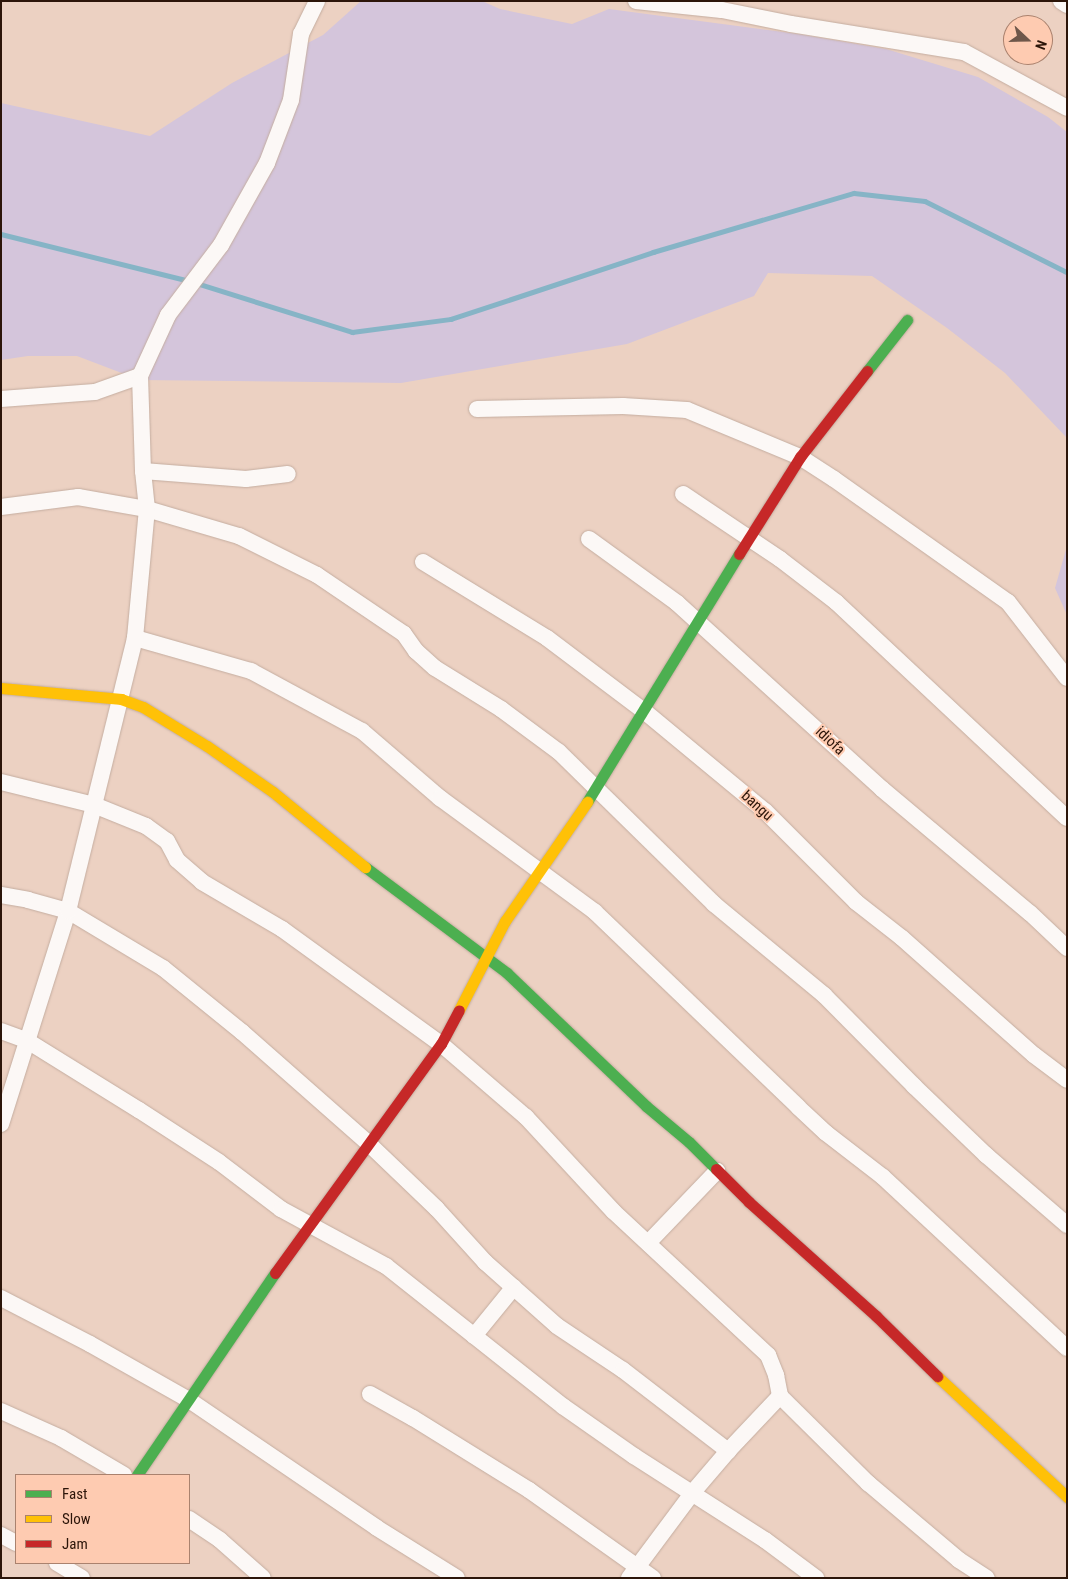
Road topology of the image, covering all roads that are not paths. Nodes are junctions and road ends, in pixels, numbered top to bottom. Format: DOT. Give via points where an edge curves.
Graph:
graph roads {
  1 [pos="317,1"];
  2 [pos="636,1"];
  3 [pos="1061,1"];
  4 [pos="1067,5"];
  5 [pos="1067,108"];
  6 [pos="907,320"];
  7 [pos="140,376"];
  8 [pos="1,399"];
  9 [pos="478,409"];
  10 [pos="800,457"];
  11 [pos="142,471"];
  12 [pos="288,474"];
  13 [pos="683,494"];
  14 [pos="1,507"];
  15 [pos="147,509"];
  16 [pos="750,538"];
  17 [pos="589,539"];
  18 [pos="423,562"];
  19 [pos="697,622"];
  20 [pos="135,638"];
  21 [pos="1067,678"];
  22 [pos="1,688"];
  23 [pos="121,699"];
  24 [pos="644,711"];
  25 [pos="1,782"];
  26 [pos="597,788"];
  27 [pos="94,805"];
  28 [pos="1067,818"];
  29 [pos="539,872"];
  30 [pos="1,895"];
  31 [pos="68,911"];
  32 [pos="1067,948"];
  33 [pos="485,959"];
  34 [pos="1,1030"];
  35 [pos="26,1040"];
  36 [pos="441,1044"];
  37 [pos="1067,1080"];
  38 [pos="1,1124"];
  39 [pos="368,1142"];
  40 [pos="717,1171"];
  41 [pos="309,1223"];
  42 [pos="1067,1225"];
  43 [pos="648,1243"];
  44 [pos="514,1287"];
  45 [pos="1,1298"];
  46 [pos="474,1336"];
  47 [pos="1067,1348"];
  48 [pos="370,1394"];
  49 [pos="780,1396"];
  50 [pos="189,1400"];
  51 [pos="1,1411"];
  52 [pos="728,1451"];
  53 [pos="122,1474"];
  54 [pos="139,1474"];
  55 [pos="693,1492"];
  56 [pos="1067,1497"];
  57 [pos="190,1520"];
  58 [pos="1,1535"];
  59 [pos="15,1542"];
  60 [pos="633,1572"];
  61 [pos="263,1578"];
  62 [pos="457,1578"];
  63 [pos="652,1578"];
  64 [pos="816,1578"];
  65 [pos="987,1578"];
  1 -- 7 [label="street" via="302,34 291,100 267,163 221,245 168,315"];
  2 -- 5 [label="street" via="722,10 964,52"];
  3 -- 4 [label="street"];
  6 -- 10 [label="street"];
  7 -- 8 [label="street" via="95,392"];
  7 -- 11 [label="street"];
  9 -- 10 [label="street" via="623,406 687,410"];
  10 -- 16 [label="street"];
  10 -- 21 [label="street" via="1008,602"];
  11 -- 12 [label="street" via="246,479"];
  11 -- 15 [label="street"];
  13 -- 16 [label="street"];
  14 -- 15 [label="street" via="78,497"];
  15 -- 20 [label="street"];
  15 -- 26 [label="street" via="239,536 317,575 404,634 416,651 435,668 501,709 559,752"];
  16 -- 19 [label="street"];
  16 -- 28 [label="street" via="836,602"];
  17 -- 19 [label="street, idiofa" via="677,603"];
  18 -- 24 [label="street, bangu" via="547,638"];
  19 -- 24 [label="street"];
  19 -- 32 [label="street, idiofa"];
  20 -- 23 [label="street"];
  20 -- 29 [label="street" via="251,670 362,731 440,798"];
  22 -- 23 [label="street"];
  23 -- 27 [label="street"];
  23 -- 33 [label="street" via="143,707 207,746 273,792 374,875"];
  24 -- 26 [label="street"];
  24 -- 37 [label="street, bangu" via="764,811 856,902"];
  25 -- 27 [label="street"];
  26 -- 29 [label="street"];
  26 -- 42 [label="street" via="714,904 824,995 986,1155"];
  27 -- 31 [label="street"];
  27 -- 36 [label="street" via="146,826 167,841 177,860 202,882 282,929"];
  29 -- 33 [label="street" via="505,921"];
  29 -- 47 [label="street" via="595,912 798,1108 890,1183"];
  30 -- 31 [label="street"];
  31 -- 35 [label="street"];
  31 -- 39 [label="street" via="164,968"];
  33 -- 36 [label="street"];
  33 -- 40 [label="street" via="507,974"];
  34 -- 35 [label="street"];
  35 -- 38 [label="street"];
  35 -- 41 [label="street" via="219,1162 282,1209"];
  36 -- 39 [label="street"];
  36 -- 43 [label="street" via="526,1117 613,1211"];
  39 -- 41 [label="street"];
  39 -- 44 [label="street" via="437,1209 485,1262"];
  40 -- 43 [label="street"];
  40 -- 56 [label="street"];
  41 -- 46 [label="street" via="386,1266"];
  41 -- 50 [label="street"];
  43 -- 49 [label="street" via="768,1355"];
  44 -- 46 [label="street"];
  44 -- 52 [label="street" via="557,1326 623,1370"];
  45 -- 50 [label="street"];
  46 -- 55 [label="street" via="572,1412 634,1456"];
  48 -- 60 [label="street" via="529,1490"];
  49 -- 52 [label="street"];
  49 -- 65 [label="street" via="906,1517"];
  50 -- 54 [label="street"];
  50 -- 62 [label="street"];
  51 -- 53 [label="street" via="61,1438"];
  52 -- 55 [label="street"];
  55 -- 60 [label="street"];
  55 -- 64 [label="street"];
  57 -- 61 [label="street" via="220,1540"];
  58 -- 59 [label="street"];
  60 -- 63 [label="street"];
}
